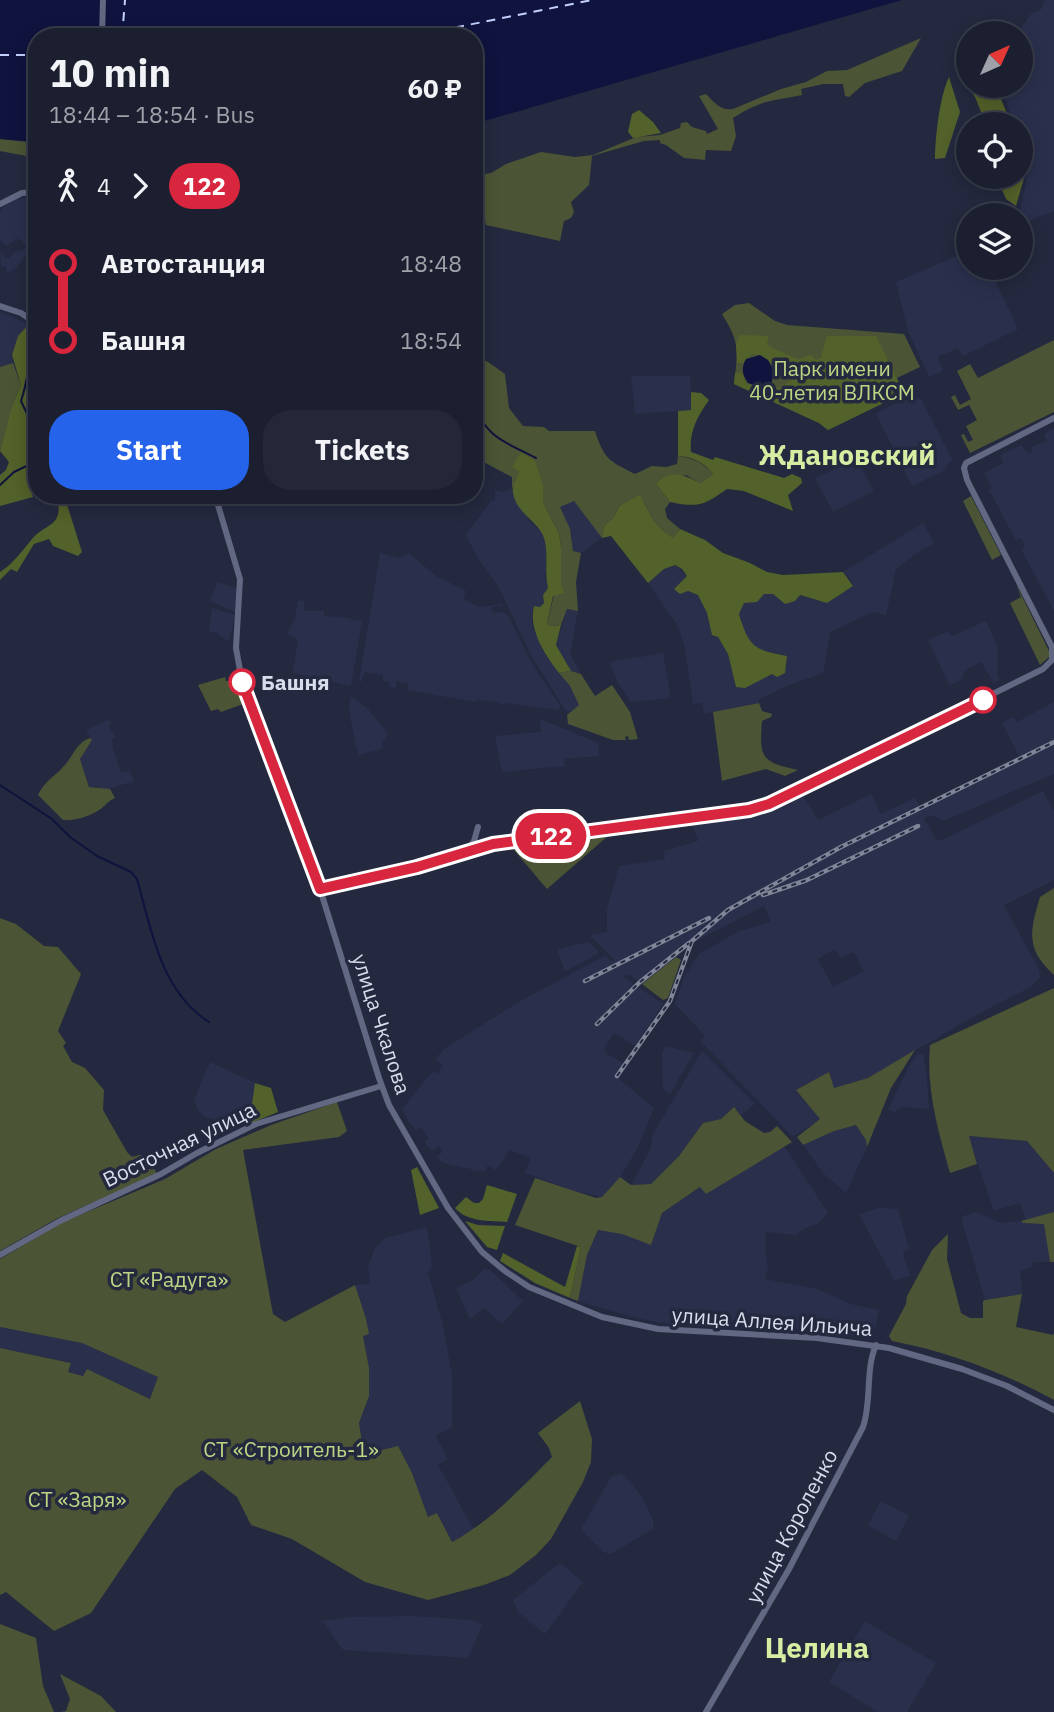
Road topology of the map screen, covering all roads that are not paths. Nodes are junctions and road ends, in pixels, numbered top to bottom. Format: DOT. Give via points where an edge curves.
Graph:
graph roads {
  1 [pos="103,0"];
  2 [pos="102,28"];
  3 [pos="28,193"];
  4 [pos="0,204"];
  5 [pos="0,306"];
  6 [pos="28,317"];
  7 [pos="1054,418"];
  8 [pos="218,504"];
  9 [pos="478,827"];
  10 [pos="468,851"];
  11 [pos="320,889"];
  12 [pos="381,1086"];
  13 [pos="0,1255"];
  14 [pos="603,1317"];
  15 [pos="876,1345"];
  16 [pos="1054,1410"];
  17 [pos="706,1712"];
  1 -- 2 [label="street"];
  3 -- 4 [label="street"];
  5 -- 6 [label="street"];
  7 -- 10 [label="street" via="964,468 1052,647 1052,660 1046,667 769,804"];
  8 -- 11 [label="street, улица Чкалова" via="240,579 236,642 243,687"];
  9 -- 10 [label="street"];
  10 -- 11 [label="street"];
  11 -- 12 [label="street, улица Чкалова"];
  12 -- 13 [label="street, Восточная улица" via="245,1129"];
  12 -- 14 [label="street, улица Чкалова" via="438,1192 482,1252 554,1299"];
  14 -- 15 [label="street, улица Аллея Ильича" via="658,1329"];
  15 -- 16 [label="street, улица Аллея Ильича" via="954,1366"];
  15 -- 17 [label="street, улица Короленко" via="863,1427 789,1569"];
}
